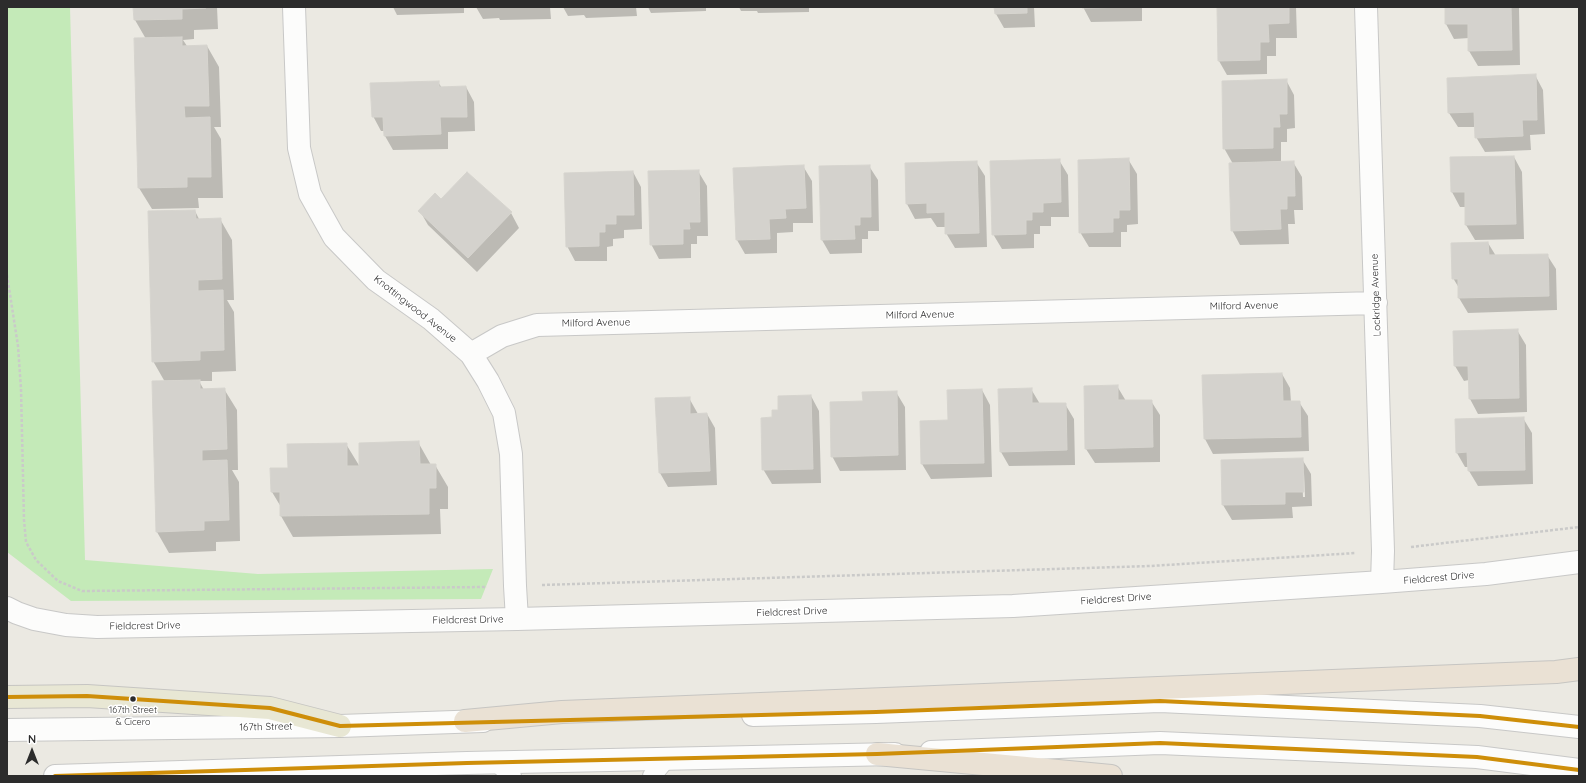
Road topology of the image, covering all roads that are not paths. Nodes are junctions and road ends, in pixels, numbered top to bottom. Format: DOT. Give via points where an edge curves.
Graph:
graph roads {
  1 [pos="294,7"];
  2 [pos="1366,7"];
  3 [pos="1376,303"];
  4 [pos="471,354"];
  5 [pos="1579,562"];
  6 [pos="1382,582"];
  7 [pos="7,608"];
  8 [pos="517,619"];
  9 [pos="1579,669"];
  10 [pos="7,697"];
  11 [pos="465,721"];
  12 [pos="340,726"];
  13 [pos="1579,727"];
  14 [pos="7,730"];
  15 [pos="877,754"];
  16 [pos="666,759"];
  17 [pos="505,769"];
  18 [pos="1579,770"];
  19 [pos="55,776"];
  20 [pos="652,776"];
  21 [pos="1111,776"];
  1 -- 4 [label="street, Knottingwood Avenue" via="299,148 310,194 334,237 376,280 431,319"];
  2 -- 3 [label="street, Lockridge Avenue"];
  3 -- 4 [label="street, Milford Avenue" via="537,324 502,336"];
  3 -- 6 [label="street, Lockridge Avenue"];
  4 -- 8 [label="street, Knottingwood Avenue" via="504,413 511,454"];
  5 -- 6 [label="street, Fieldcrest Drive" via="1486,574"];
  6 -- 8 [label="street, Fieldcrest Drive" via="1013,606"];
  7 -- 8 [label="street, Fieldcrest Drive" via="34,619 97,627"];
  9 -- 11 [label="highway" via="1556,672 562,712"];
  10 -- 12 [label="main road" via="87,696 270,708"];
  11 -- 12 [label="street, 167th Street"];
  11 -- 13 [label="street, 167th Street" via="876,712 1160,701 1480,716"];
  12 -- 14 [label="street, 167th Street"];
  15 -- 16 [label="street"];
  15 -- 18 [label="street" via="1160,743 1477,757"];
  15 -- 21 [label="highway"];
  16 -- 17 [label="street"];
  16 -- 20 [label="lane"];
  17 -- 19 [label="street"];
}
